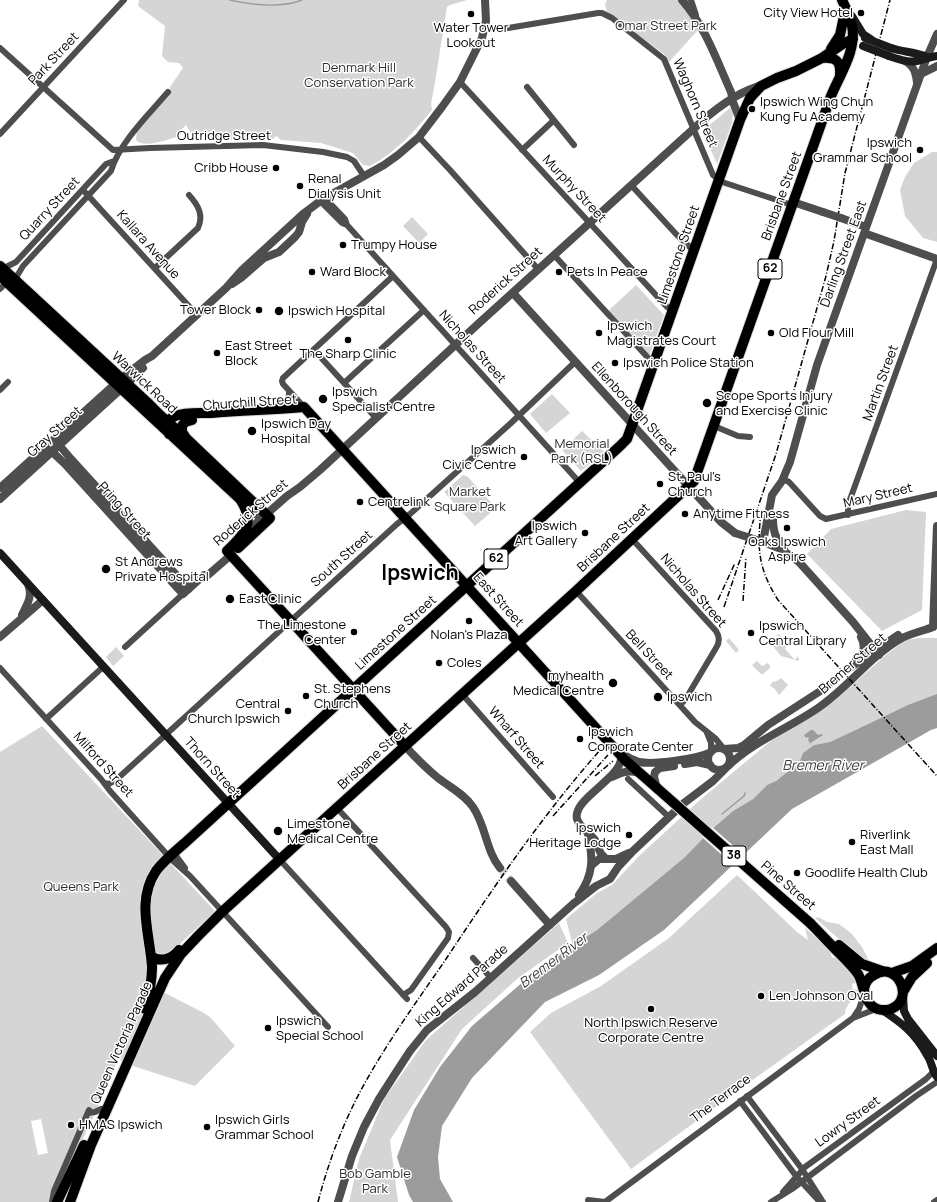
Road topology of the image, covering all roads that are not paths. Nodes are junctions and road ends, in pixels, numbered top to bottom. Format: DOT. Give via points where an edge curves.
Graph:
graph roads {
  1 [pos="124,0"];
  2 [pos="485,0"];
  3 [pos="682,0"];
  4 [pos="690,0"];
  5 [pos="841,0"];
  6 [pos="844,16"];
  7 [pos="700,25"];
  8 [pos="485,28"];
  9 [pos="937,34"];
  10 [pos="852,40"];
  11 [pos="865,40"];
  12 [pos="0,48"];
  13 [pos="890,52"];
  14 [pos="937,56"];
  15 [pos="927,57"];
  16 [pos="822,58"];
  17 [pos="905,61"];
  18 [pos="937,66"];
  19 [pos="921,74"];
  20 [pos="840,75"];
  21 [pos="460,82"];
  22 [pos="764,85"];
  23 [pos="917,86"];
  24 [pos="527,87"];
  25 [pos="43,88"];
  26 [pos="168,92"];
  27 [pos="732,98"];
  28 [pos="553,120"];
  29 [pos="740,120"];
  30 [pos="693,129"];
  31 [pos="0,134"];
  32 [pos="419,137"];
  33 [pos="574,145"];
  34 [pos="121,150"];
  35 [pos="522,150"];
  36 [pos="114,161"];
  37 [pos="364,176"];
  38 [pos="719,181"];
  39 [pos="631,184"];
  40 [pos="83,190"];
  41 [pos="189,195"];
  42 [pos="88,196"];
  43 [pos="323,199"];
  44 [pos="793,204"];
  45 [pos="311,208"];
  46 [pos="590,223"];
  47 [pos="287,228"];
  48 [pos="865,230"];
  49 [pos="299,233"];
  50 [pos="265,248"];
  51 [pos="694,251"];
  52 [pos="273,254"];
  53 [pos="554,255"];
  54 [pos="937,259"];
  55 [pos="155,268"];
  56 [pos="538,269"];
  57 [pos="4,276"];
  58 [pos="393,276"];
  59 [pos="227,287"];
  60 [pos="513,293"];
  61 [pos="424,310"];
  62 [pos="673,310"];
  63 [pos="197,315"];
  64 [pos="456,345"];
  65 [pos="314,350"];
  66 [pos="575,362"];
  67 [pos="655,362"];
  68 [pos="8,382"];
  69 [pos="344,382"];
  70 [pos="121,384"];
  71 [pos="0,390"];
  72 [pos="289,391"];
  73 [pos="149,404"];
  74 [pos="271,408"];
  75 [pos="306,410"];
  76 [pos="518,415"];
  77 [pos="151,417"];
  78 [pos="188,417"];
  79 [pos="376,418"];
  80 [pos="168,422"];
  81 [pos="633,425"];
  82 [pos="714,426"];
  83 [pos="169,434"];
  84 [pos="750,437"];
  85 [pos="186,438"];
  86 [pos="57,442"];
  87 [pos="49,449"];
  88 [pos="343,449"];
  89 [pos="228,482"];
  90 [pos="781,482"];
  91 [pos="580,483"];
  92 [pos="689,486"];
  93 [pos="0,488"];
  94 [pos="937,494"];
  95 [pos="0,499"];
  96 [pos="240,499"];
  97 [pos="848,515"];
  98 [pos="405,518"];
  99 [pos="773,518"];
  100 [pos="266,519"];
  101 [pos="937,526"];
  102 [pos="239,539"];
  103 [pos="632,539"];
  104 [pos="765,541"];
  105 [pos="0,553"];
  106 [pos="229,553"];
  107 [pos="789,553"];
  108 [pos="28,584"];
  109 [pos="467,586"];
  110 [pos="186,591"];
  111 [pos="576,591"];
  112 [pos="43,600"];
  113 [pos="20,620"];
  114 [pos="291,621"];
  115 [pos="853,622"];
  116 [pos="935,627"];
  117 [pos="0,637"];
  118 [pos="519,643"];
  119 [pos="125,647"];
  120 [pos="879,651"];
  121 [pos="103,667"];
  122 [pos="0,668"];
  123 [pos="848,669"];
  124 [pos="828,686"];
  125 [pos="353,689"];
  126 [pos="462,694"];
  127 [pos="680,705"];
  128 [pos="46,719"];
  129 [pos="707,733"];
  130 [pos="166,735"];
  131 [pos="405,746"];
  132 [pos="724,749"];
  133 [pos="711,752"];
  134 [pos="620,754"];
  135 [pos="710,765"];
  136 [pos="727,767"];
  137 [pos="639,773"];
  138 [pos="609,778"];
  139 [pos="628,779"];
  140 [pos="104,783"];
  141 [pos="658,789"];
  142 [pos="553,797"];
  143 [pos="228,803"];
  144 [pos="684,803"];
  145 [pos="337,808"];
  146 [pos="669,817"];
  147 [pos="588,834"];
  148 [pos="633,851"];
  149 [pos="172,855"];
  150 [pos="607,859"];
  151 [pos="280,860"];
  152 [pos="500,868"];
  153 [pos="591,869"];
  154 [pos="614,873"];
  155 [pos="511,881"];
  156 [pos="603,881"];
  157 [pos="573,904"];
  158 [pos="223,912"];
  159 [pos="810,923"];
  160 [pos="550,925"];
  161 [pos="198,936"];
  162 [pos="937,948"];
  163 [pos="937,955"];
  164 [pos="150,956"];
  165 [pos="473,958"];
  166 [pos="887,972"];
  167 [pos="491,978"];
  168 [pos="864,991"];
  169 [pos="903,993"];
  170 [pos="879,1009"];
  171 [pos="853,1018"];
  172 [pos="328,1027"];
  173 [pos="937,1056"];
  174 [pos="935,1072"];
  175 [pos="937,1082"];
  176 [pos="910,1090"];
  177 [pos="747,1096"];
  178 [pos="916,1096"];
  179 [pos="740,1101"];
  180 [pos="756,1107"];
  181 [pos="101,1109"];
  182 [pos="749,1112"];
  183 [pos="792,1157"];
  184 [pos="785,1162"];
  185 [pos="802,1169"];
  186 [pos="796,1176"];
  187 [pos="807,1177"];
  188 [pos="801,1182"];
  189 [pos="780,1196"];
  190 [pos="70,1200"];
  191 [pos="588,1200"];
  192 [pos="937,1200"];
  193 [pos="52,1202"];
  194 [pos="57,1202"];
  195 [pos="338,1202"];
  196 [pos="605,1202"];
  197 [pos="771,1202"];
  198 [pos="821,1202"];
  199 [pos="934,1202"];
  1 -- 25 [label="street, Park Street"];
  2 -- 8 [label="street"];
  3 -- 7 [label="street"];
  4 -- 7 [label="street"];
  5 -- 6 [label="main road, 62"];
  5 -- 10 [label="main road" via="851,23"];
  5 -- 11 [label="main road"];
  6 -- 10 [label="main road, 62"];
  6 -- 16 [label="main road, 62" via="840,36"];
  7 -- 27 [label="street" via="732,92"];
  8 -- 21 [label="street"];
  8 -- 30 [label="street, Waghorn Street" via="502,29 598,13 607,15 664,59"];
  9 -- 15 [label="street, Darling Street East"];
  10 -- 11 [label="main road"];
  10 -- 16 [label="main road, Limestone Street / 62"];
  10 -- 20 [label="main road, Brisbane Street / 62"];
  11 -- 13 [label="main road, bridge"];
  11 -- 13 [label="main road, bridge" via="874,41"];
  12 -- 25 [label="street"];
  13 -- 15 [label="main road" via="919,53"];
  13 -- 17 [label="main road"];
  14 -- 15 [label="main road"];
  15 -- 17 [label="main road" via="921,61"];
  15 -- 19 [label="street, Darling Street East"];
  16 -- 20 [label="main road" via="832,57 837,60"];
  16 -- 22 [label="main road, Limestone Street / 62"];
  17 -- 23 [label="street" via="914,70"];
  18 -- 19 [label="street"];
  19 -- 23 [label="street, Darling Street East"];
  20 -- 44 [label="main road, Brisbane Street / 62"];
  21 -- 32 [label="street"];
  21 -- 35 [label="street, Murphy Street"];
  22 -- 27 [label="street, Roderick Street"];
  22 -- 29 [label="main road, Limestone Street / 62" via="751,97"];
  23 -- 48 [label="street, Darling Street East"];
  24 -- 28 [label="street"];
  25 -- 31 [label="street, Park Street"];
  25 -- 34 [label="street" via="113,150"];
  26 -- 34 [label="street, Quarry Street" via="131,134"];
  27 -- 29 [label="street"];
  27 -- 30 [label="street, Roderick Street"];
  28 -- 33 [label="street"];
  28 -- 35 [label="street"];
  29 -- 38 [label="main road, Limestone Street / 62"];
  30 -- 38 [label="street, Waghorn Street"];
  30 -- 39 [label="street, Roderick Street"];
  32 -- 37 [label="street" via="391,160"];
  32 -- 56 [label="street"];
  34 -- 36 [label="street, Quarry Street"];
  34 -- 37 [label="street, Outridge Street" via="249,144 270,146 324,152 350,158 356,162"];
  35 -- 46 [label="street, Murphy Street"];
  36 -- 40 [label="street, Quarry Street" via="106,164"];
  36 -- 42 [label="street, Quarry Street" via="111,171"];
  37 -- 43 [label="street"];
  38 -- 44 [label="street"];
  38 -- 51 [label="main road, Limestone Street / 62"];
  39 -- 46 [label="street, Roderick Street"];
  39 -- 51 [label="street"];
  40 -- 42 [label="street, Kallara Avenue"];
  40 -- 57 [label="street, Quarry Street" via="16,262 6,267"];
  41 -- 55 [label="street" via="199,208 200,223 194,233"];
  42 -- 55 [label="street, Kallara Avenue"];
  42 -- 57 [label="street, Quarry Street" via="23,266 17,276"];
  43 -- 45 [label="street"];
  43 -- 58 [label="street, Nicholas Street" via="342,223 347,225"];
  44 -- 48 [label="street, bridge" via="841,218"];
  44 -- 82 [label="main road, Brisbane Street / 62"];
  45 -- 47 [label="street"];
  45 -- 49 [label="street" via="302,222"];
  46 -- 53 [label="street, Roderick Street"];
  46 -- 62 [label="street, Murphy Street" via="667,307"];
  47 -- 49 [label="street" via="298,228"];
  47 -- 50 [label="street"];
  48 -- 54 [label="street"];
  48 -- 90 [label="street, Darling Street East" via="817,365 795,445"];
  49 -- 52 [label="street" via="279,252"];
  50 -- 52 [label="street"];
  50 -- 59 [label="street"];
  51 -- 62 [label="main road, Limestone Street / 62"];
  52 -- 59 [label="street"];
  53 -- 56 [label="street, Roderick Street"];
  53 -- 67 [label="street" via="650,360"];
  54 -- 97 [label="street, Martin Street" via="848,505"];
  55 -- 63 [label="street, Kallara Avenue"];
  56 -- 60 [label="street, Roderick Street"];
  57 -- 70 [label="main road, Warwick Road"];
  58 -- 61 [label="street, Nicholas Street"];
  58 -- 65 [label="street"];
  59 -- 63 [label="street, Gray Street"];
  60 -- 64 [label="street, Roderick Street"];
  60 -- 66 [label="street, Ellenborough Street"];
  61 -- 64 [label="street, Nicholas Street"];
  61 -- 69 [label="street"];
  62 -- 67 [label="main road, Limestone Street / 62"];
  63 -- 70 [label="street, Gray Street" via="152,356 148,363"];
  64 -- 76 [label="street, Nicholas Street"];
  64 -- 79 [label="street, Roderick Street"];
  65 -- 69 [label="street"];
  65 -- 72 [label="street" via="282,381"];
  66 -- 76 [label="street, South Street"];
  66 -- 81 [label="street, Ellenborough Street"];
  67 -- 81 [label="main road, Limestone Street / 62"];
  68 -- 71 [label="street"];
  69 -- 79 [label="street"];
  70 -- 73 [label="main road, Warwick Road"];
  70 -- 77 [label="main road, Warwick Road"];
  70 -- 86 [label="street, Gray Street"];
  72 -- 74 [label="street" via="288,402"];
  72 -- 75 [label="street, East Street"];
  73 -- 78 [label="main road, Churchill Street" via="166,413"];
  73 -- 80 [label="main road, Warwick Road"];
  74 -- 75 [label="main road, Churchill Street"];
  74 -- 78 [label="main road, Churchill Street"];
  75 -- 78 [label="main road, Churchill Street"];
  75 -- 88 [label="main road, East Street"];
  76 -- 91 [label="street, Nicholas Street"];
  76 -- 98 [label="street, South Street"];
  77 -- 80 [label="main road" via="159,422"];
  77 -- 83 [label="main road, Warwick Road"];
  78 -- 80 [label="main road, Churchill Street" via="174,417"];
  78 -- 85 [label="main road" via="182,426"];
  79 -- 88 [label="street, Roderick Street"];
  80 -- 83 [label="main road"];
  80 -- 85 [label="main road, Warwick Road"];
  81 -- 91 [label="main road, Limestone Street / 62" via="627,439"];
  81 -- 92 [label="street, Ellenborough Street"];
  82 -- 84 [label="street" via="738,436"];
  82 -- 92 [label="main road, Brisbane Street / 62" via="694,481"];
  83 -- 89 [label="main road, Warwick Road"];
  85 -- 89 [label="main road, Warwick Road"];
  86 -- 87 [label="street, Gray Street"];
  86 -- 110 [label="street, Pring Street"];
  87 -- 93 [label="street, Gray Street"];
  87 -- 95 [label="street, Gray Street"];
  87 -- 110 [label="street, Pring Street"];
  88 -- 98 [label="main road, East Street"];
  88 -- 100 [label="street, Roderick Street" via="287,496"];
  89 -- 96 [label="main road, Warwick Road"];
  89 -- 100 [label="main road, Warwick Road"];
  90 -- 97 [label="street, Mary Street" via="789,482 824,519"];
  90 -- 99 [label="street, Darling Street East"];
  90 -- 104 [label="street, Darling Street East" via="772,495"];
  91 -- 109 [label="main road, Limestone Street / 62"];
  92 -- 103 [label="main road, Brisbane Street / 62"];
  92 -- 104 [label="street, Ellenborough Street, bridge" via="723,524 735,533"];
  94 -- 97 [label="street, Mary Street"];
  96 -- 100 [label="street, Warwick Road"];
  96 -- 102 [label="main road" via="248,519 247,527"];
  98 -- 109 [label="main road, East Street"];
  98 -- 114 [label="street, South Street"];
  99 -- 104 [label="street, Darling Street East"];
  99 -- 107 [label="street, Darling Street East" via="775,537"];
  100 -- 102 [label="street, Roderick Street"];
  100 -- 106 [label="main road, Roderick Street"];
  101 -- 116 [label="street"];
  102 -- 106 [label="main road, Roderick Street"];
  103 -- 111 [label="main road, Brisbane Street / 62"];
  103 -- 127 [label="street, Nicholas Street" via="716,631 719,640"];
  104 -- 107 [label="street, Ellenborough Street"];
  105 -- 108 [label="main road, Thorn Street"];
  106 -- 110 [label="street, Roderick Street" via="205,571 204,575"];
  106 -- 114 [label="main road"];
  107 -- 115 [label="street, Ellenborough Street"];
  108 -- 112 [label="main road, Thorn Street"];
  108 -- 113 [label="street" via="30,599"];
  109 -- 118 [label="main road, East Street"];
  109 -- 125 [label="main road, Limestone Street"];
  110 -- 119 [label="street, Roderick Street"];
  111 -- 118 [label="main road, Brisbane Street / 62"];
  111 -- 127 [label="street, Bell Street"];
  112 -- 113 [label="street"];
  112 -- 121 [label="main road, Thorn Street"];
  113 -- 117 [label="street"];
  114 -- 125 [label="main road"];
  114 -- 130 [label="street, South Street"];
  115 -- 120 [label="street, Ellenborough Street" via="868,634"];
  115 -- 123 [label="street, Ellenborough Street" via="864,647 861,656"];
  116 -- 120 [label="street, Bremer Street" via="906,636"];
  118 -- 126 [label="main road, Brisbane Street"];
  118 -- 134 [label="main road, East Street / 38"];
  120 -- 123 [label="street, Bremer Street"];
  120 -- 136 [label="street, Bremer Street" via="822,706 756,745"];
  121 -- 128 [label="street"];
  121 -- 130 [label="main road, Thorn Street"];
  122 -- 128 [label="street, Milford Street"];
  124 -- 132 [label="street, Bremer Street" via="768,725 744,745"];
  125 -- 131 [label="main road"];
  125 -- 143 [label="main road, Limestone Street"];
  126 -- 131 [label="main road, Brisbane Street"];
  126 -- 142 [label="street, Wharf Street"];
  127 -- 129 [label="street, Bell Street"];
  128 -- 140 [label="street, Milford Street"];
  129 -- 132 [label="street, Bell Street"];
  129 -- 133 [label="street"];
  130 -- 140 [label="street, South Street" via="115,781"];
  130 -- 143 [label="main road, Thorn Street"];
  131 -- 145 [label="main road, Brisbane Street"];
  131 -- 152 [label="street" via="432,774 470,803"];
  132 -- 133 [label="street"];
  132 -- 136 [label="street" via="730,758"];
  133 -- 134 [label="street" via="656,763 639,762"];
  133 -- 135 [label="street" via="708,757"];
  134 -- 137 [label="main road, East Street / 38"];
  134 -- 138 [label="street" via="621,762"];
  135 -- 136 [label="street" via="718,770"];
  135 -- 141 [label="street" via="697,762 660,768 654,774"];
  135 -- 144 [label="street, Bremer Street" via="708,778"];
  136 -- 144 [label="street, Bremer Street"];
  137 -- 138 [label="street" via="622,772"];
  137 -- 141 [label="main road, East Street / 38"];
  138 -- 147 [label="street" via="578,808 577,819"];
  139 -- 146 [label="street"];
  140 -- 149 [label="street, Milford Street"];
  141 -- 159 [label="main road, Pine Street / 38, bridge"];
  143 -- 149 [label="main road, Limestone Street"];
  143 -- 151 [label="main road, Thorn Street"];
  144 -- 146 [label="street, Bremer Street"];
  145 -- 151 [label="main road, Brisbane Street"];
  145 -- 151 [label="street, Thorn Street" via="449,932 448,938 405,997"];
  146 -- 148 [label="street, Bremer Street"];
  147 -- 150 [label="street"];
  147 -- 153 [label="street"];
  148 -- 150 [label="street, Bremer Street" via="616,859"];
  148 -- 154 [label="street, Bremer Street"];
  149 -- 158 [label="street, Milford Street"];
  149 -- 164 [label="main road, Limestone Street" via="153,876 146,895 145,916"];
  150 -- 153 [label="street, Bremer Street" via="599,858"];
  150 -- 154 [label="street" via="613,865"];
  151 -- 158 [label="main road, Brisbane Street"];
  153 -- 156 [label="street" via="594,878"];
  153 -- 157 [label="street, Bremer Street" via="585,887"];
  154 -- 156 [label="street, Bremer Street" via="610,879"];
  155 -- 160 [label="street"];
  156 -- 157 [label="street, Bremer Street"];
  157 -- 160 [label="street, Bremer Street"];
  158 -- 161 [label="main road, Queen Victoria Parade"];
  158 -- 172 [label="street, Milford Street"];
  159 -- 166 [label="main road, Pine Street / 38" via="862,964"];
  159 -- 168 [label="main road, Pine Street / 38" via="855,970"];
  160 -- 167 [label="street, King Edward Parade"];
  161 -- 164 [label="main road" via="188,941 169,958 158,960"];
  161 -- 190 [label="main road, Queen Victoria Parade" via="181,954 165,978"];
  162 -- 166 [label="main road" via="912,966"];
  163 -- 169 [label="main road" via="912,977"];
  164 -- 181 [label="main road, Queen Victoria Parade" via="152,974 149,996"];
  165 -- 167 [label="street"];
  166 -- 168 [label="main road" via="874,974 866,983"];
  166 -- 169 [label="main road" via="900,981"];
  167 -- 195 [label="street, King Edward Parade" via="427,1030 410,1051 364,1128 352,1156"];
  168 -- 170 [label="main road, 38" via="867,1000"];
  168 -- 171 [label="street, The Terrace"];
  169 -- 170 [label="main road" via="894,1007 887,1010"];
  169 -- 173 [label="main road" via="904,1012"];
  170 -- 171 [label="street, The Terrace"];
  170 -- 174 [label="main road" via="910,1030"];
  171 -- 177 [label="street, The Terrace"];
  174 -- 176 [label="street, Lowry Street"];
  175 -- 178 [label="street, Lowry Street"];
  176 -- 178 [label="street"];
  176 -- 185 [label="street, Lowry Street"];
  177 -- 179 [label="street, The Terrace"];
  177 -- 180 [label="street"];
  178 -- 187 [label="street, Lowry Street"];
  179 -- 182 [label="street"];
  179 -- 196 [label="street, The Terrace"];
  180 -- 182 [label="street"];
  180 -- 183 [label="street"];
  181 -- 193 [label="street" via="88,1112"];
  181 -- 194 [label="main road, Queen Victoria Parade"];
  182 -- 184 [label="street"];
  183 -- 184 [label="street"];
  183 -- 185 [label="street"];
  184 -- 186 [label="street"];
  185 -- 186 [label="street, Lowry Street"];
  185 -- 187 [label="street"];
  186 -- 188 [label="street"];
  186 -- 189 [label="street, Lowry Street"];
  187 -- 188 [label="street, Lowry Street"];
  187 -- 198 [label="street"];
  188 -- 189 [label="street, Lowry Street"];
  188 -- 198 [label="street"];
  189 -- 197 [label="street, Lowry Street"];
  191 -- 196 [label="street"];
  192 -- 199 [label="street"];
}
